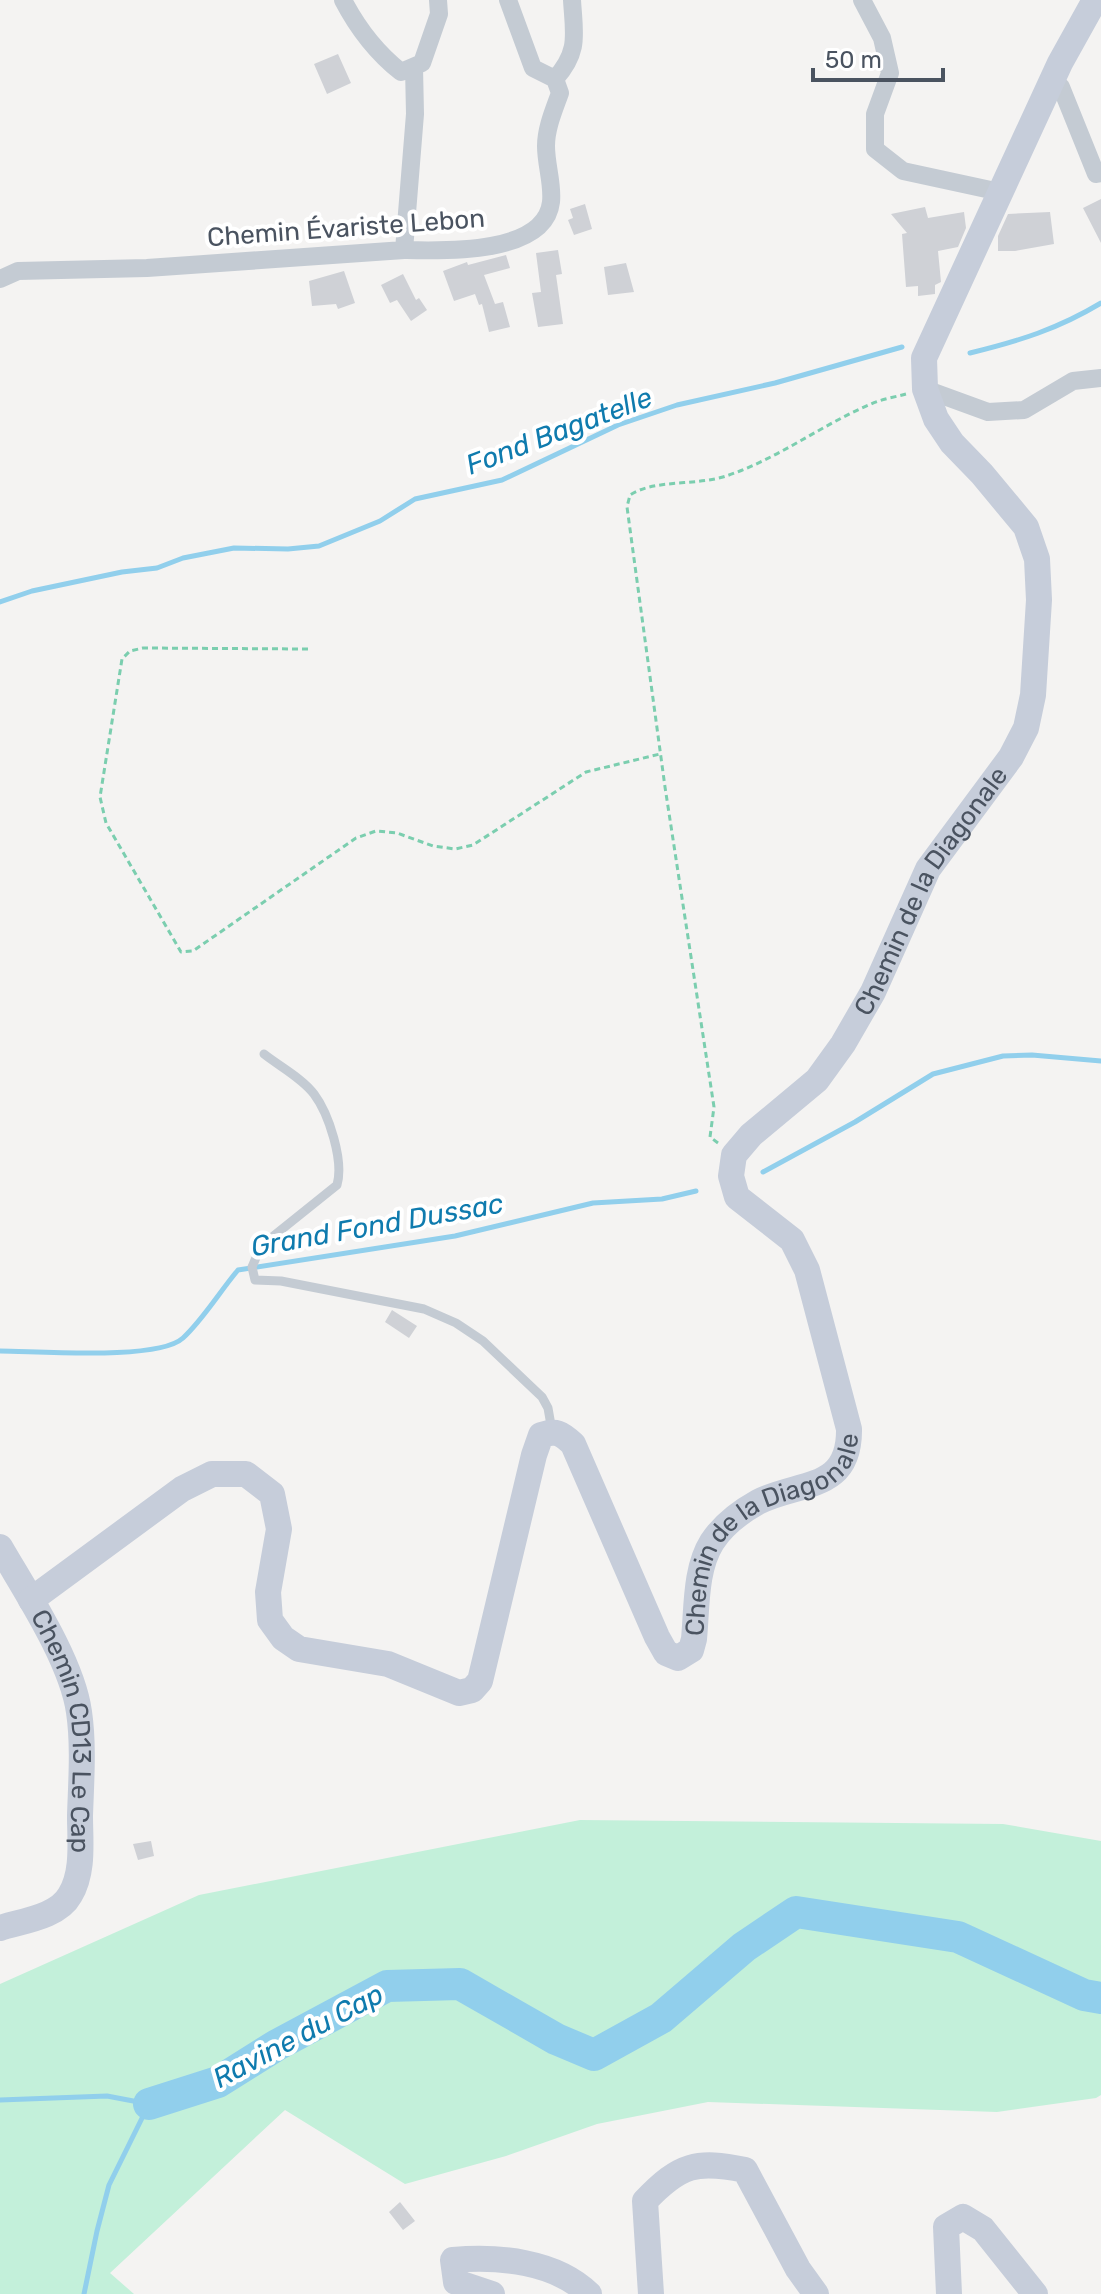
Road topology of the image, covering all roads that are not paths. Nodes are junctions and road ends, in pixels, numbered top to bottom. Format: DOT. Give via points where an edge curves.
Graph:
graph roads {
  1 [pos="343,0"];
  2 [pos="438,0"];
  3 [pos="508,0"];
  4 [pos="572,0"];
  5 [pos="862,0"];
  6 [pos="1095,0"];
  7 [pos="414,67"];
  8 [pos="555,79"];
  9 [pos="1053,80"];
  10 [pos="1101,173"];
  11 [pos="1000,192"];
  12 [pos="404,250"];
  13 [pos="0,279"];
  14 [pos="1101,378"];
  15 [pos="925,389"];
  16 [pos="264,1054"];
  17 [pos="552,1431"];
  18 [pos="0,1547"];
  19 [pos="31,1600"];
  20 [pos="0,1928"];
  21 [pos="492,2294"];
  22 [pos="589,2294"];
  23 [pos="651,2294"];
  24 [pos="816,2294"];
  25 [pos="949,2294"];
  26 [pos="1035,2294"];
  1 -- 7 [label="street" via="384,59 401,72"];
  2 -- 7 [label="street" via="439,14 422,63"];
  3 -- 8 [label="street" via="533,68"];
  4 -- 8 [label="street" via="574,42 569,63"];
  5 -- 11 [label="street" via="882,38 890,73 875,114 875,149 903,171"];
  6 -- 9 [label="main road, Chemin de la Diagonale"];
  7 -- 12 [label="street"];
  8 -- 12 [label="street, Chemin Évariste Lebon" via="560,93 546,146 551,204 542,224 492,246"];
  9 -- 10 [label="street" via="1061,87 1096,174"];
  9 -- 11 [label="main road, Chemin de la Diagonale"];
  11 -- 15 [label="main road, Chemin de la Diagonale" via="924,358"];
  12 -- 13 [label="street, Chemin Évariste Lebon" via="147,268 18,271"];
  14 -- 15 [label="street" via="1073,381 1024,410 988,412"];
  15 -- 17 [label="main road, Chemin de la Diagonale" via="944,431 1026,527 1037,559 1033,695 1026,728 1011,757 928,869 873,992 843,1044 817,1080 734,1155 731,1176 737,1197 792,1240 807,1270 849,1429 849,1450 839,1468 820,1481 759,1502 727,1524 702,1563 694,1639 691,1650 678,1658 666,1653 657,1637 573,1444"];
  16 -- 17 [label="lane" via="313,1092 323,1109 340,1174 337,1185 261,1246 252,1267 255,1280 424,1309 456,1323 542,1397"];
  17 -- 19 [label="main road" via="541,1435 534,1455 480,1681 472,1690 459,1693 388,1664 299,1649 283,1638 270,1620 268,1592 279,1529 272,1494 246,1474 212,1474 182,1489"];
  18 -- 19 [label="main road, Chemin CD13 Le Cap"];
  19 -- 20 [label="main road, Chemin CD13 Le Cap" via="65,1667 79,1711 79,1867 70,1896 53,1911"];
  21 -- 22 [label="main road" via="456,2282 453,2260 548,2267"];
  23 -- 24 [label="main road" via="645,2201 685,2168 714,2163 745,2170"];
  25 -- 26 [label="main road" via="946,2227 963,2217 983,2229"];
}
